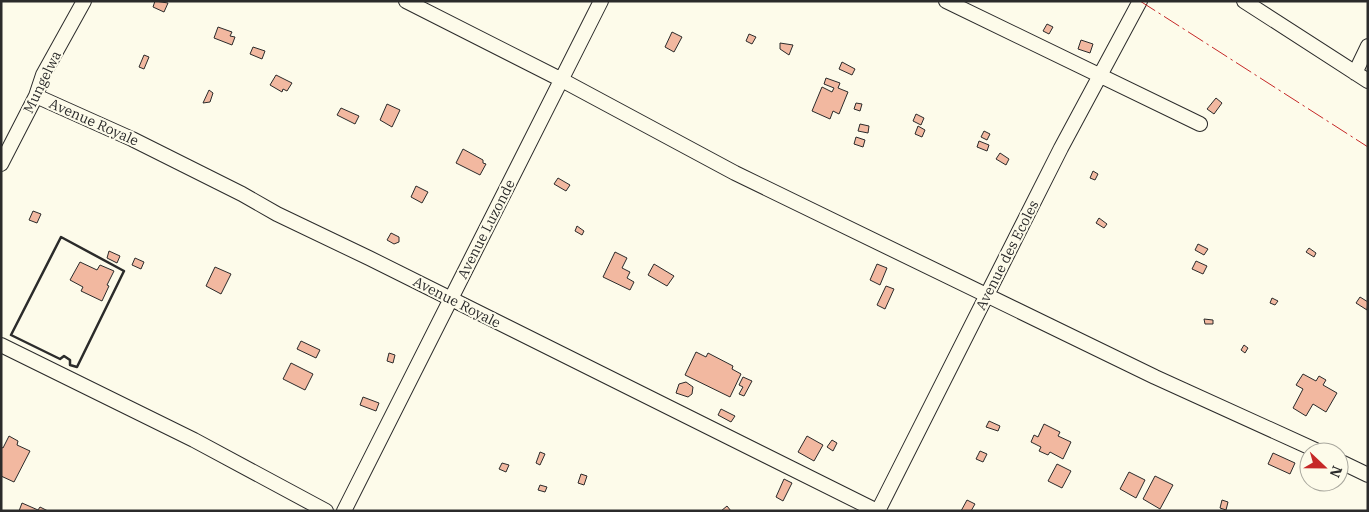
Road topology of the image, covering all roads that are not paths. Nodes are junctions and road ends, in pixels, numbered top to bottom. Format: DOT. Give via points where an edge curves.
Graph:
graph roads {
  1 [pos="84,1"];
  2 [pos="406,1"];
  3 [pos="601,1"];
  4 [pos="946,1"];
  5 [pos="1140,1"];
  6 [pos="1244,1"];
  7 [pos="1368,46"];
  8 [pos="1355,73"];
  9 [pos="1100,76"];
  10 [pos="561,80"];
  11 [pos="1368,81"];
  12 [pos="36,96"];
  13 [pos="1200,124"];
  14 [pos="1,164"];
  15 [pos="987,295"];
  16 [pos="451,299"];
  17 [pos="1,345"];
  18 [pos="1299,442"];
  19 [pos="1349,466"];
  20 [pos="1368,475"];
  21 [pos="326,511"];
  22 [pos="344,511"];
  23 [pos="877,511"];
  1 -- 12 [label="street, Mungelwa"];
  2 -- 10 [label="street"];
  3 -- 10 [label="street, Avenue Luzonde"];
  4 -- 9 [label="street"];
  5 -- 9 [label="street, Avenue des Ecoles"];
  6 -- 8 [label="street"];
  7 -- 8 [label="street"];
  8 -- 11 [label="street"];
  9 -- 13 [label="street"];
  9 -- 15 [label="street, Avenue des Ecoles"];
  10 -- 15 [label="street" via="735,173"];
  10 -- 16 [label="street, Avenue Luzonde"];
  12 -- 14 [label="street, Mungelwa"];
  12 -- 16 [label="street, Avenue Royale" via="132,139"];
  15 -- 18 [label="street"];
  15 -- 23 [label="street, Avenue des Ecoles"];
  16 -- 22 [label="street, Avenue Luzonde"];
  16 -- 23 [label="street, Avenue Royale"];
  17 -- 21 [label="street" via="194,440"];
  19 -- 20 [label="street"];
}
